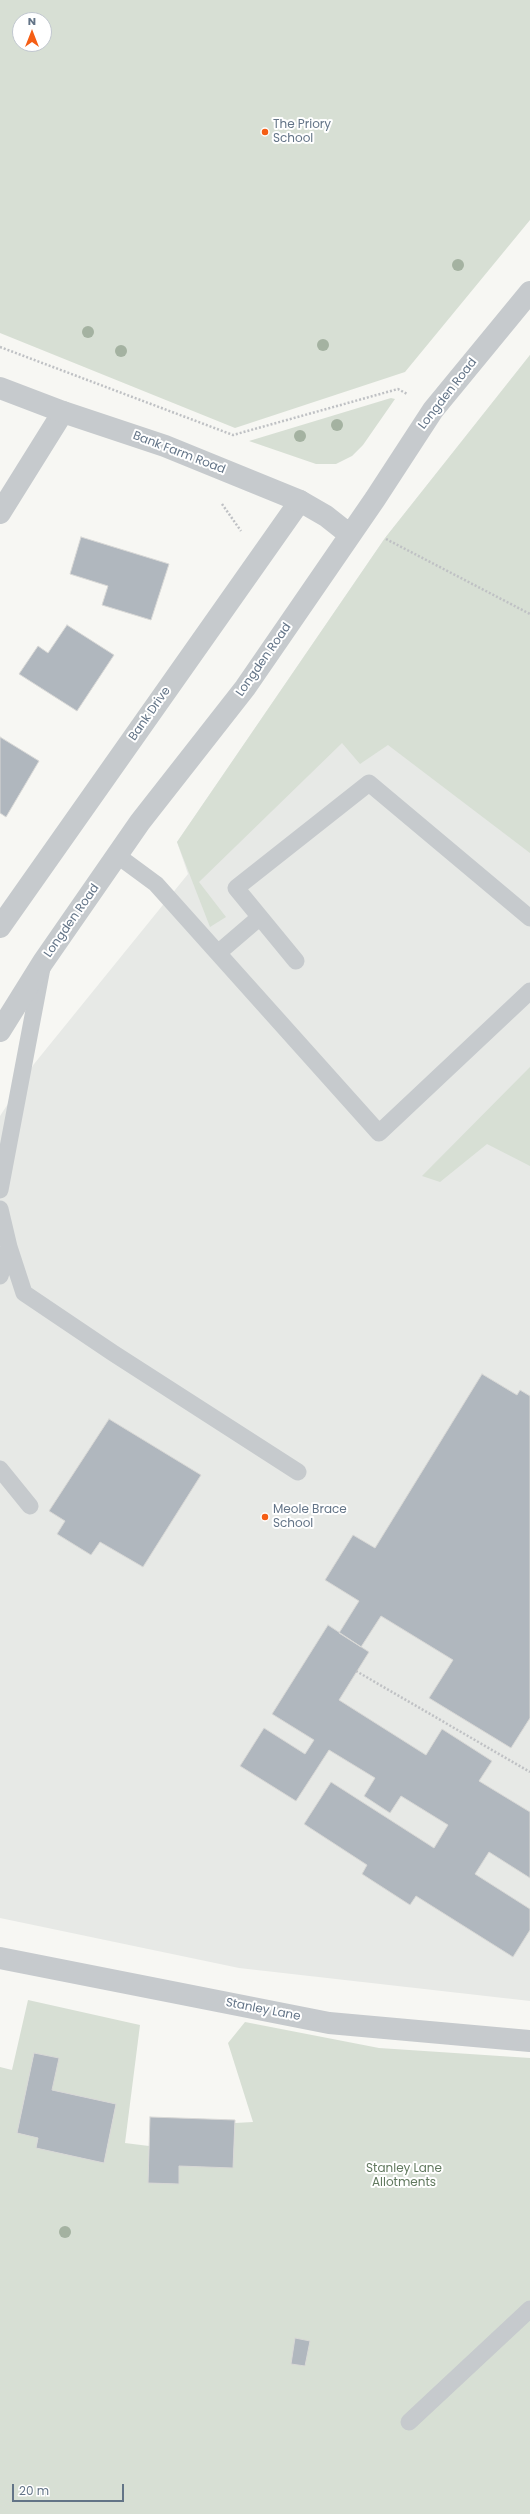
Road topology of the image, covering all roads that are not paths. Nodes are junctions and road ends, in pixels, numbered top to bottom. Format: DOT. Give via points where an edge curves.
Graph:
graph roads {
  1 [pos="530,292"];
  2 [pos="0,388"];
  3 [pos="63,412"];
  4 [pos="300,501"];
  5 [pos="0,513"];
  6 [pos="355,528"];
  7 [pos="118,856"];
  8 [pos="260,917"];
  9 [pos="530,918"];
  10 [pos="0,927"];
  11 [pos="218,954"];
  12 [pos="296,961"];
  13 [pos="43,962"];
  14 [pos="530,992"];
  15 [pos="0,1031"];
  16 [pos="0,1190"];
  17 [pos="0,1209"];
  18 [pos="9,1247"];
  19 [pos="0,1276"];
  20 [pos="0,1470"];
  21 [pos="298,1472"];
  22 [pos="30,1506"];
  23 [pos="0,1958"];
  24 [pos="530,2041"];
  25 [pos="530,2309"];
  26 [pos="409,2422"];
  1 -- 6 [label="street, Longden Road" via="433,410"];
  2 -- 3 [label="street, Bank Farm Road"];
  3 -- 4 [label="street, Bank Farm Road" via="165,446"];
  3 -- 5 [label="street"];
  4 -- 6 [label="street, Bank Farm Road" via="326,516"];
  4 -- 10 [label="street, Bank Drive"];
  6 -- 7 [label="street, Longden Road" via="245,688 140,822"];
  7 -- 11 [label="lane" via="156,884"];
  7 -- 13 [label="street, Longden Road"];
  8 -- 9 [label="lane" via="236,888 369,782"];
  8 -- 11 [label="lane"];
  8 -- 12 [label="lane"];
  11 -- 14 [label="lane" via="379,1132"];
  13 -- 15 [label="street, Longden Road"];
  13 -- 16 [label="lane"];
  17 -- 18 [label="lane"];
  18 -- 19 [label="lane"];
  18 -- 21 [label="lane" via="24,1294"];
  20 -- 22 [label="lane"];
  23 -- 24 [label="street, Stanley Lane" via="329,2024"];
  25 -- 26 [label="lane"];
}
